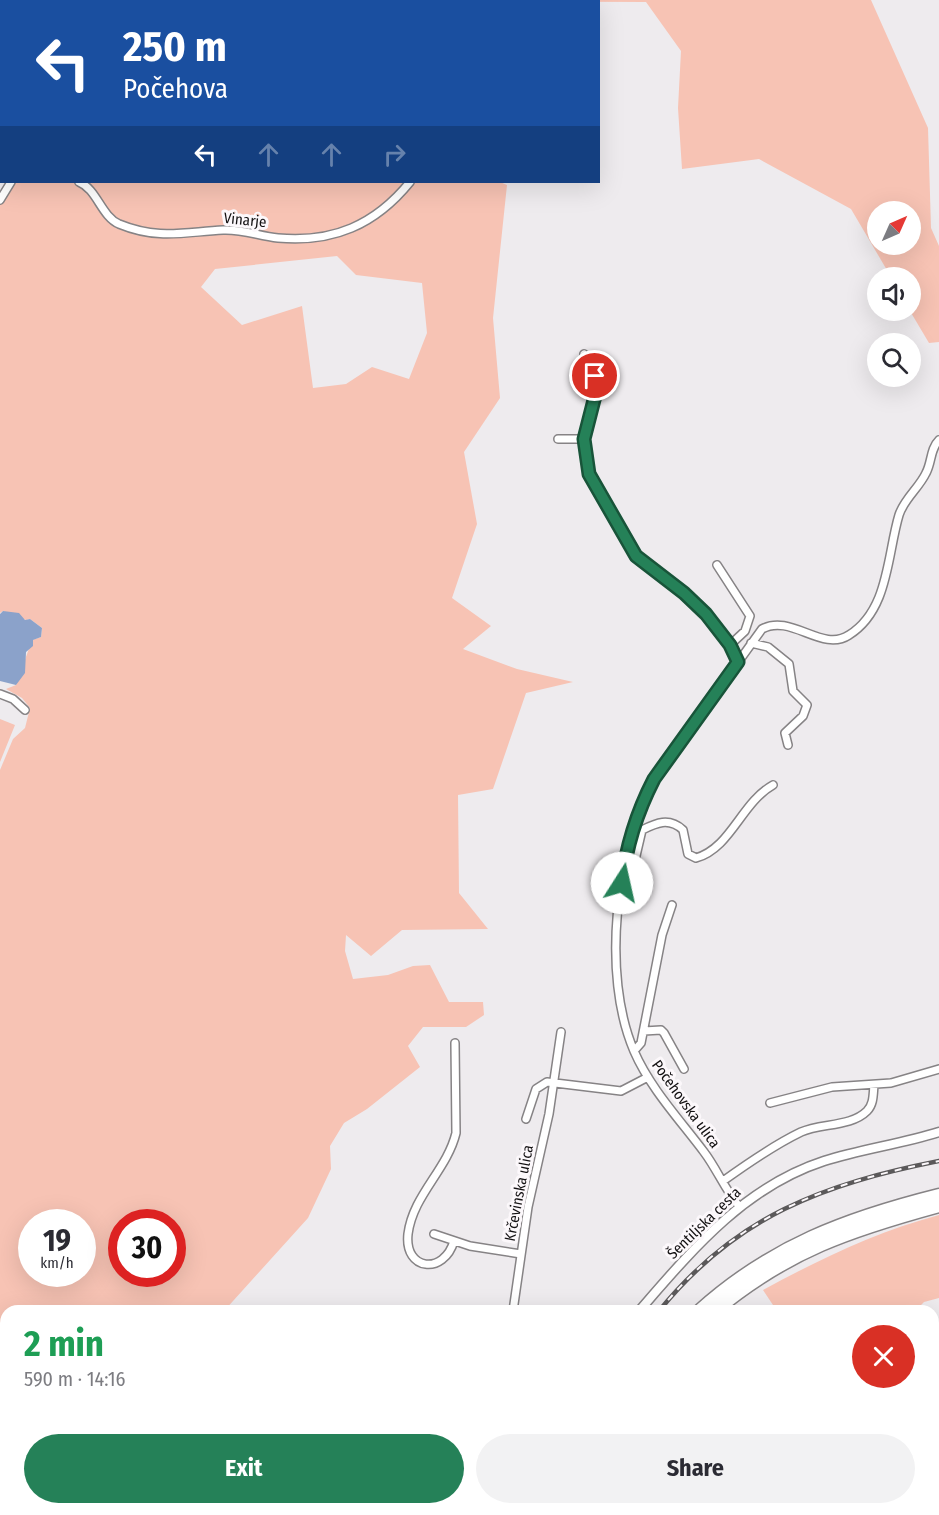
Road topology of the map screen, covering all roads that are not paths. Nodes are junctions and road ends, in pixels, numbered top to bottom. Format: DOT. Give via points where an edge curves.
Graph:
graph roads {
  1 [pos="10,183"];
  2 [pos="80,183"];
  3 [pos="409,183"];
  4 [pos="0,200"];
  5 [pos="584,354"];
  6 [pos="584,439"];
  7 [pos="558,440"];
  8 [pos="939,440"];
  9 [pos="939,454"];
  10 [pos="931,460"];
  11 [pos="717,565"];
  12 [pos="751,643"];
  13 [pos="734,652"];
  14 [pos="0,694"];
  15 [pos="26,710"];
  16 [pos="788,745"];
  17 [pos="773,785"];
  18 [pos="624,869"];
  19 [pos="672,905"];
  20 [pos="644,1031"];
  21 [pos="561,1032"];
  22 [pos="455,1043"];
  23 [pos="634,1051"];
  24 [pos="684,1069"];
  25 [pos="939,1069"];
  26 [pos="648,1077"];
  27 [pos="554,1081"];
  28 [pos="873,1085"];
  29 [pos="771,1103"];
  30 [pos="526,1119"];
  31 [pos="939,1132"];
  32 [pos="723,1181"];
  33 [pos="939,1195"];
  34 [pos="739,1206"];
  35 [pos="939,1206"];
  36 [pos="434,1234"];
  37 [pos="454,1241"];
  38 [pos="521,1254"];
  39 [pos="514,1305"];
  40 [pos="644,1305"];
  41 [pos="706,1305"];
  42 [pos="723,1305"];
  1 -- 4 [label="street"];
  2 -- 3 [label="street, Vinarje" via="117,223 155,235 239,230 277,238 316,239 342,234 392,204"];
  5 -- 6 [label="street" via="591,366 596,392"];
  6 -- 7 [label="street"];
  6 -- 13 [label="street" via="589,474 636,556 691,600"];
  8 -- 10 [label="street, Počehovska ulica" via="933,446"];
  9 -- 10 [label="street"];
  10 -- 12 [label="street, Počehovska ulica" via="923,480 899,515 878,598 856,631 842,640 828,639 781,624 762,629"];
  11 -- 13 [label="street" via="750,616"];
  12 -- 13 [label="street, Počehovska ulica"];
  12 -- 16 [label="street" via="768,647 789,664 793,691 807,705 803,716 785,734"];
  13 -- 18 [label="street, Počehovska ulica" via="654,779 636,819"];
  14 -- 15 [label="street"];
  17 -- 18 [label="street, Počehovska ulica" via="753,801 719,844 703,856 688,854 683,830 662,821 642,830 635,860"];
  18 -- 23 [label="street, Počehovska ulica" via="616,951 618,986"];
  19 -- 20 [label="street" via="662,935"];
  20 -- 23 [label="street"];
  20 -- 24 [label="street" via="661,1030"];
  21 -- 27 [label="street, Krčevinska ulica"];
  22 -- 37 [label="street" via="456,1133 453,1145 420,1198 408,1237 410,1252 427,1265 444,1258"];
  23 -- 26 [label="street, Počehovska ulica"];
  25 -- 28 [label="street"];
  26 -- 27 [label="street" via="621,1091"];
  26 -- 32 [label="street, Počehovska ulica"];
  27 -- 30 [label="street" via="536,1089"];
  27 -- 38 [label="street, Krčevinska ulica"];
  28 -- 29 [label="street" via="832,1087"];
  28 -- 32 [label="street" via="872,1104 866,1113 803,1131"];
  31 -- 34 [label="street, Šentiljska cesta" via="808,1166 769,1185"];
  32 -- 34 [label="street, Počehovska ulica"];
  33 -- 41 [label="highway" via="881,1209 831,1227 755,1266"];
  34 -- 40 [label="street, Šentiljska cesta"];
  35 -- 42 [label="highway" via="825,1241 763,1274"];
  36 -- 37 [label="street"];
  37 -- 38 [label="street"];
  38 -- 39 [label="street, Krčevinska ulica"];
}
